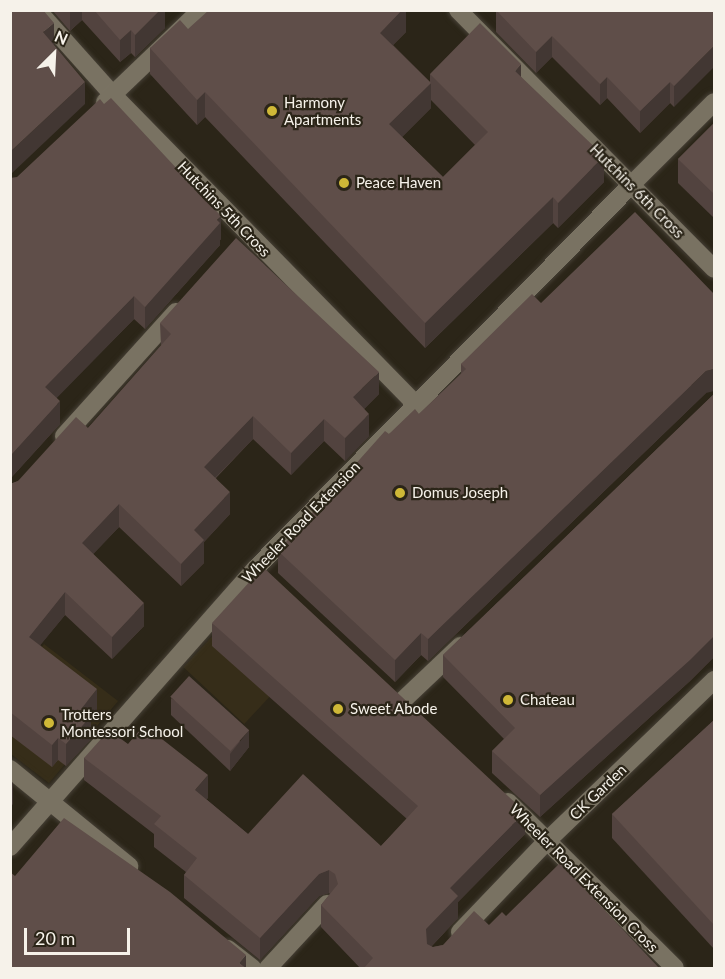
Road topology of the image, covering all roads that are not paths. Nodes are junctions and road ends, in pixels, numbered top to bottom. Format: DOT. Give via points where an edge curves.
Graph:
graph roads {
  1 [pos="37,10"];
  2 [pos="201,10"];
  3 [pos="468,14"];
  4 [pos="113,95"];
  5 [pos="714,102"];
  6 [pos="96,111"];
  7 [pos="631,185"];
  8 [pos="246,232"];
  9 [pos="231,250"];
  10 [pos="714,269"];
  11 [pos="191,294"];
  12 [pos="415,403"];
  13 [pos="50,452"];
  14 [pos="256,568"];
  15 [pos="270,581"];
  16 [pos="477,630"];
  17 [pos="714,680"];
  18 [pos="383,687"];
  19 [pos="400,703"];
  20 [pos="418,719"];
  21 [pos="10,769"];
  22 [pos="496,792"];
  23 [pos="50,800"];
  24 [pos="548,840"];
  25 [pos="10,847"];
  26 [pos="143,877"];
  27 [pos="327,904"];
  28 [pos="216,938"];
  29 [pos="451,942"];
  30 [pos="252,969"];
  31 [pos="268,969"];
  32 [pos="675,969"];
  1 -- 4 [label="street, Hutchins 5th Cross"];
  2 -- 4 [label="street"];
  3 -- 7 [label="street, Hutchins 6th Cross"];
  4 -- 6 [label="street"];
  4 -- 8 [label="street, Hutchins 5th Cross"];
  5 -- 7 [label="street, Wheeler Road Extension"];
  7 -- 10 [label="street, Hutchins 6th Cross"];
  7 -- 12 [label="street, Wheeler Road Extension"];
  8 -- 9 [label="street"];
  8 -- 12 [label="street, Hutchins 5th Cross"];
  11 -- 13 [label="street"];
  12 -- 14 [label="street, Wheeler Road Extension"];
  14 -- 15 [label="street"];
  14 -- 23 [label="street, Wheeler Road Extension"];
  16 -- 19 [label="street"];
  17 -- 24 [label="street, CK Garden"];
  18 -- 19 [label="street"];
  19 -- 20 [label="street"];
  21 -- 23 [label="street"];
  22 -- 24 [label="street, Wheeler Road Extension Cross"];
  23 -- 25 [label="street, Wheeler Road Extension"];
  23 -- 26 [label="street"];
  24 -- 29 [label="street, CK Garden"];
  24 -- 32 [label="street, Wheeler Road Extension Cross"];
  27 -- 31 [label="street"];
  28 -- 30 [label="street"];
}
